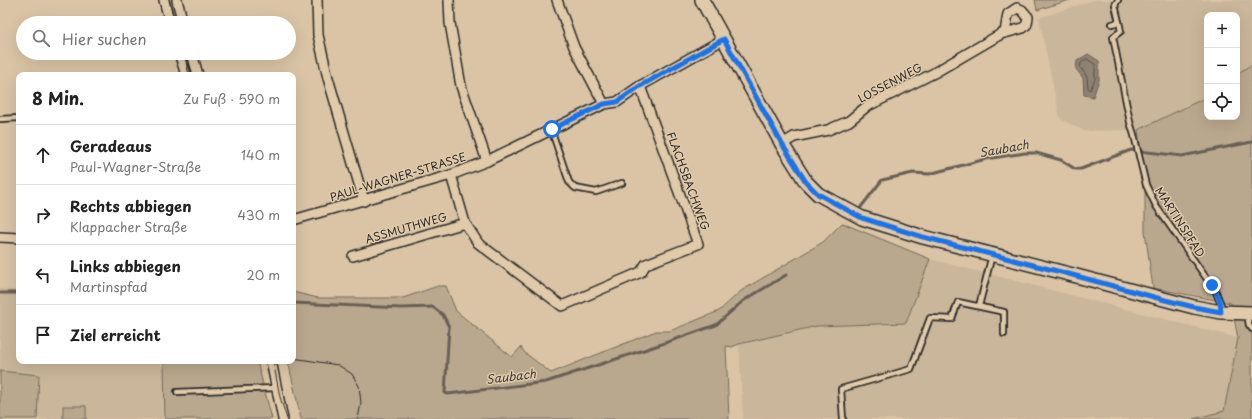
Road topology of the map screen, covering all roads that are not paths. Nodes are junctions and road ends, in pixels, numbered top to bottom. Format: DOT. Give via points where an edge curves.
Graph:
graph roads {
  1 [pos="164,0"];
  2 [pos="177,0"];
  3 [pos="316,0"];
  4 [pos="449,0"];
  5 [pos="557,0"];
  6 [pos="702,0"];
  7 [pos="1118,0"];
  8 [pos="168,16"];
  9 [pos="182,16"];
  10 [pos="1119,22"];
  11 [pos="1112,24"];
  12 [pos="1005,32"];
  13 [pos="724,39"];
  14 [pos="181,60"];
  15 [pos="194,60"];
  16 [pos="185,72"];
  17 [pos="197,72"];
  18 [pos="640,86"];
  19 [pos="604,104"];
  20 [pos="16,118"];
  21 [pos="0,119"];
  22 [pos="552,129"];
  23 [pos="782,144"];
  24 [pos="487,161"];
  25 [pos="451,175"];
  26 [pos="622,183"];
  27 [pos="364,201"];
  28 [pos="296,219"];
  29 [pos="465,223"];
  30 [pos="0,237"];
  31 [pos="16,238"];
  32 [pos="992,254"];
  33 [pos="353,256"];
  34 [pos="979,306"];
  35 [pos="1221,312"];
  36 [pos="1250,313"];
  37 [pos="1252,329"];
  38 [pos="1004,334"];
  39 [pos="272,364"];
  40 [pos="276,388"];
  41 [pos="177,392"];
  42 [pos="283,419"];
  43 [pos="842,419"];
  1 -- 8 [label="street"];
  2 -- 9 [label="street"];
  3 -- 27 [label="street" via="318,35 328,78"];
  4 -- 24 [label="street" via="450,23 461,86"];
  5 -- 19 [label="street" via="574,47"];
  6 -- 13 [label="main road"];
  7 -- 10 [label="lane" via="1115,5"];
  10 -- 11 [label="lane"];
  10 -- 35 [label="lane, MARTINSPFAD" via="1121,31 1113,37 1146,186 1156,206 1216,292"];
  12 -- 23 [label="street, LOSSENWEG" via="934,73 866,107 849,121 828,130 794,137"];
  13 -- 18 [label="street, PAUL-WAGNER-STRASSE"];
  13 -- 23 [label="main road"];
  14 -- 16 [label="street"];
  15 -- 17 [label="street"];
  18 -- 19 [label="street, PAUL-WAGNER-STRASSE" via="617,102"];
  18 -- 29 [label="street, FLACHSBACHWEG" via="698,244 646,264 641,272 562,306 478,243"];
  19 -- 22 [label="street, PAUL-WAGNER-STRASSE"];
  20 -- 21 [label="lane"];
  22 -- 24 [label="street, PAUL-WAGNER-STRASSE"];
  22 -- 26 [label="lane" via="569,182 575,188 596,192"];
  23 -- 32 [label="main road" via="806,182 862,218 923,237"];
  24 -- 25 [label="street, PAUL-WAGNER-STRASSE"];
  25 -- 27 [label="street, PAUL-WAGNER-STRASSE"];
  25 -- 29 [label="street, FLACHSBACHWEG"];
  27 -- 28 [label="street, PAUL-WAGNER-STRASSE"];
  29 -- 33 [label="street, ASSMUTHWEG"];
  30 -- 31 [label="street"];
  32 -- 34 [label="lane"];
  32 -- 35 [label="main road" via="1165,300"];
  34 -- 38 [label="lane" via="1004,312"];
  34 -- 43 [label="lane" via="958,302 952,320 930,318 911,369 841,389"];
  35 -- 36 [label="main road"];
  36 -- 37 [label="lane" via="1249,325"];
  39 -- 40 [label="street"];
  40 -- 41 [label="lane"];
  40 -- 42 [label="street"];
}
